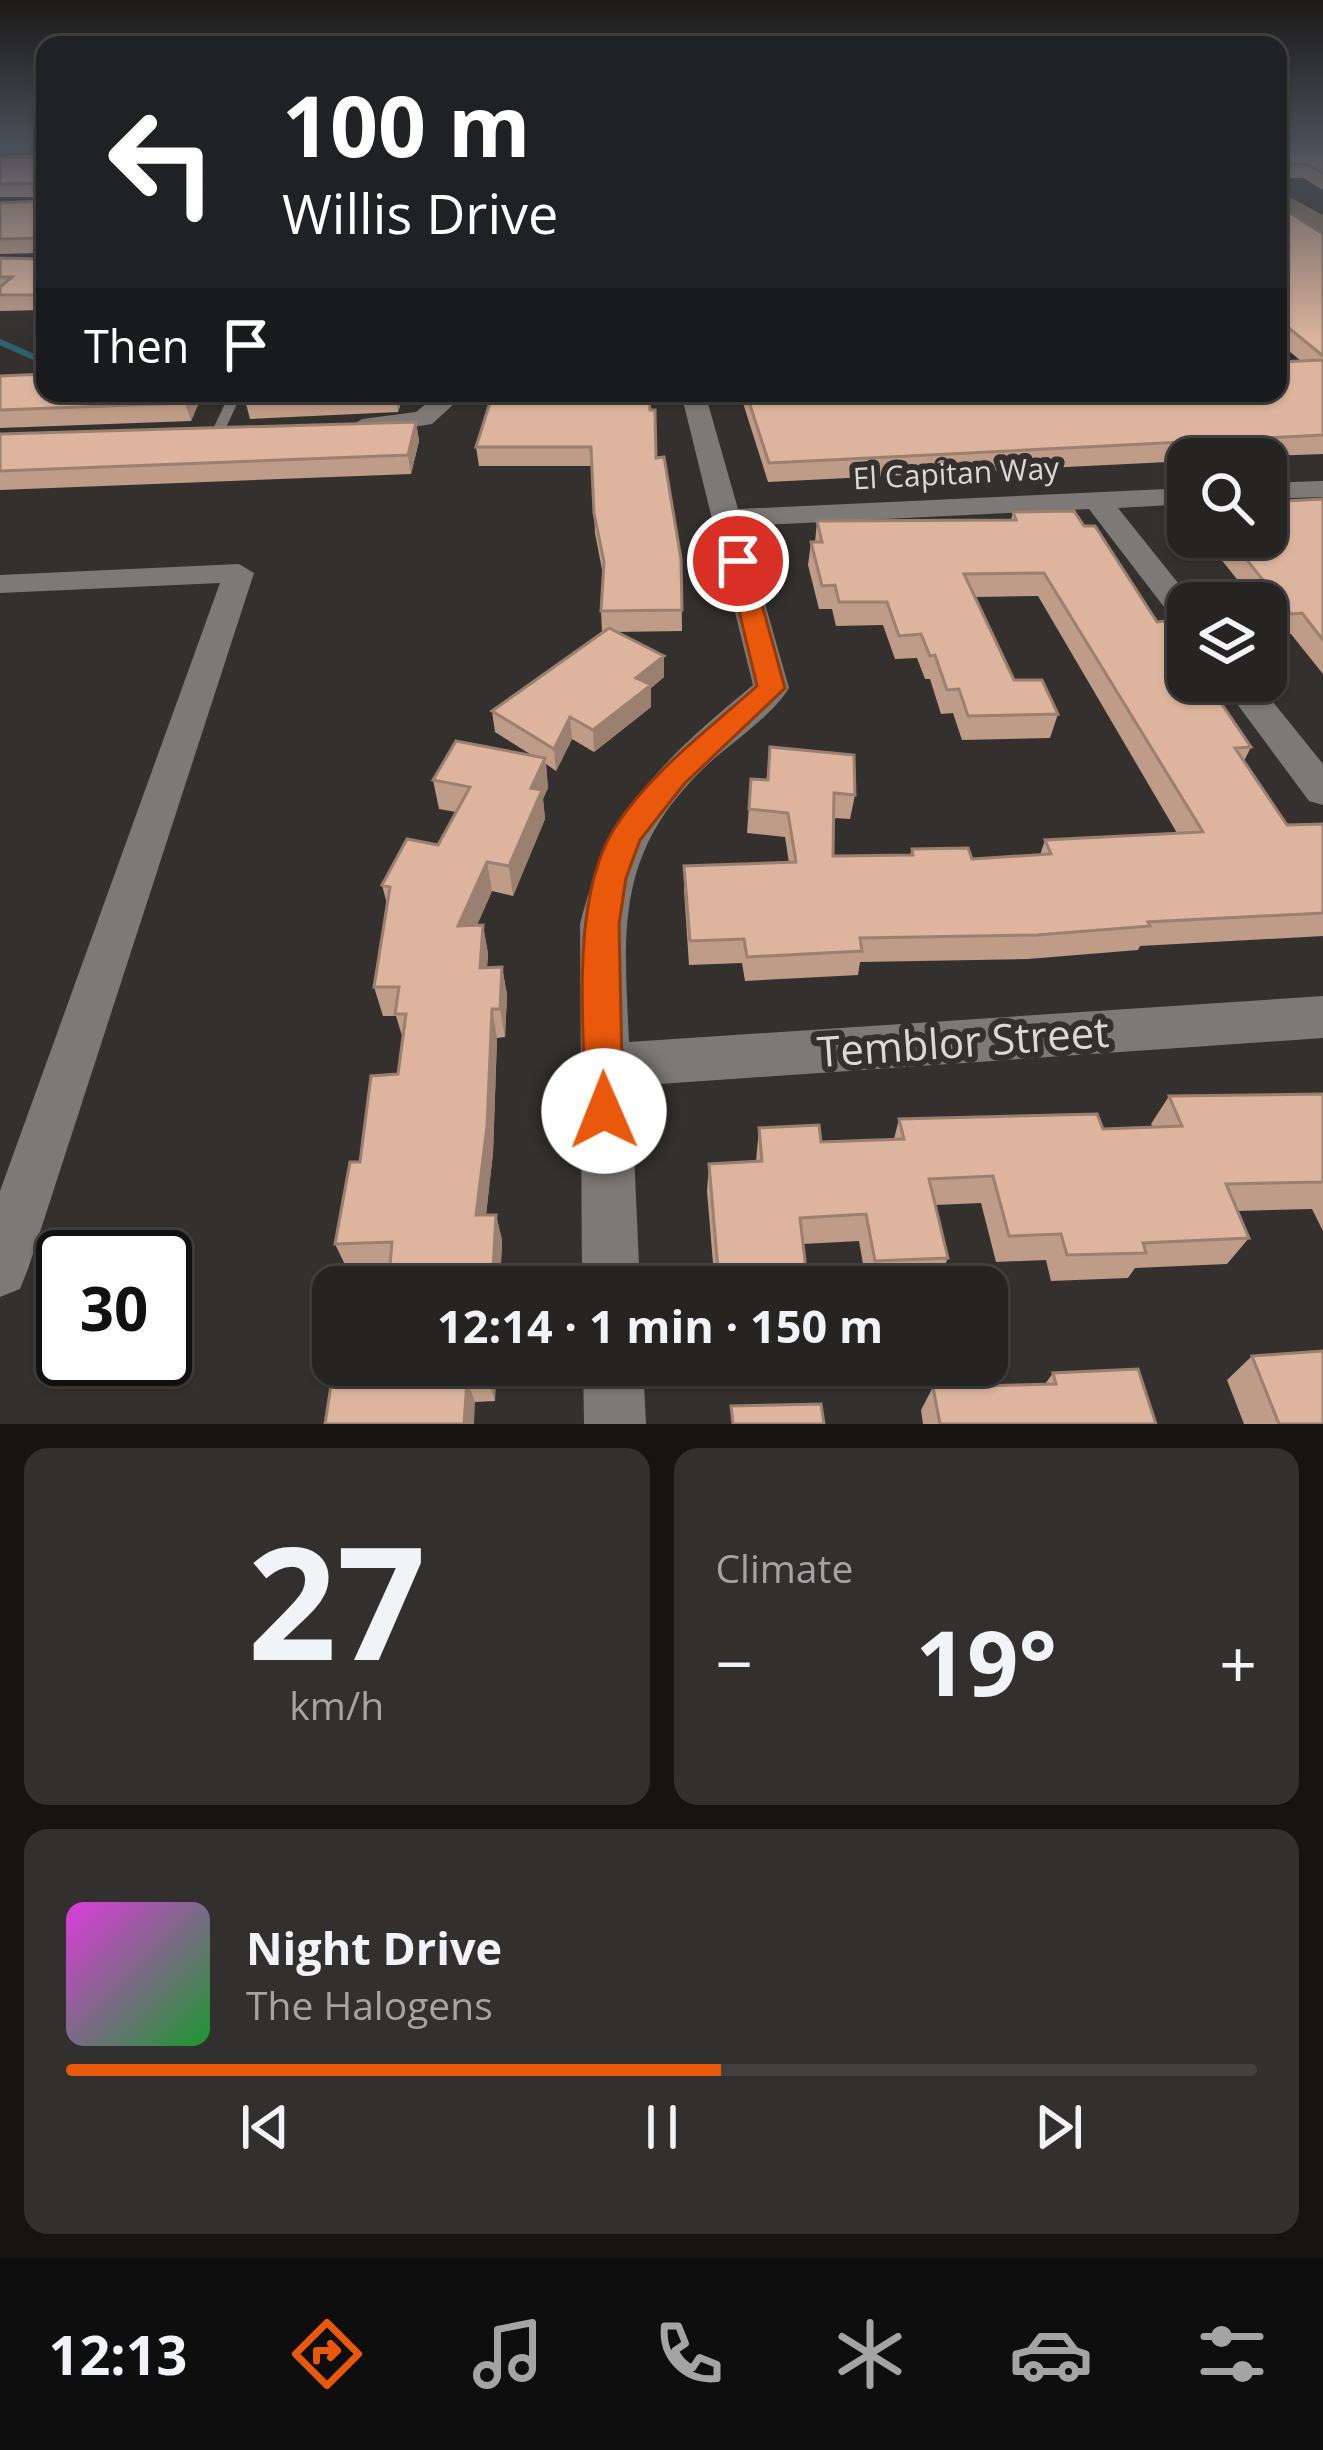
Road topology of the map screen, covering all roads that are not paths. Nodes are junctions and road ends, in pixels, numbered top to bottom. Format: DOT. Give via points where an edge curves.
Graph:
graph roads {
  1 [pos="1293,208"];
  2 [pos="1323,227"];
  3 [pos="232,402"];
  4 [pos="443,402"];
  5 [pos="695,402"];
  6 [pos="326,428"];
  7 [pos="218,431"];
  8 [pos="1323,488"];
  9 [pos="1287,490"];
  10 [pos="1167,497"];
  11 [pos="1097,500"];
  12 [pos="727,518"];
  13 [pos="0,584"];
  14 [pos="1167,590"];
  15 [pos="1254,702"];
  16 [pos="1323,791"];
  17 [pos="1323,1017"];
  18 [pos="603,1066"];
  19 [pos="609,1266"];
  20 [pos="0,1269"];
  21 [pos="614,1386"];
  22 [pos="615,1424"];
  1 -- 2 [label="main road"];
  3 -- 7 [label="lane"];
  4 -- 6 [label="street" via="423,419"];
  5 -- 12 [label="street"];
  8 -- 9 [label="street"];
  10 -- 11 [label="street, El Capitan Way"];
  11 -- 12 [label="street, El Capitan Way"];
  11 -- 14 [label="street"];
  12 -- 18 [label="street" via="771,688 696,754 626,835 602,924"];
  13 -- 20 [label="street" via="239,573"];
  15 -- 16 [label="street"];
  17 -- 18 [label="street, Temblor Street"];
  18 -- 19 [label="street"];
  21 -- 22 [label="street"];
}
